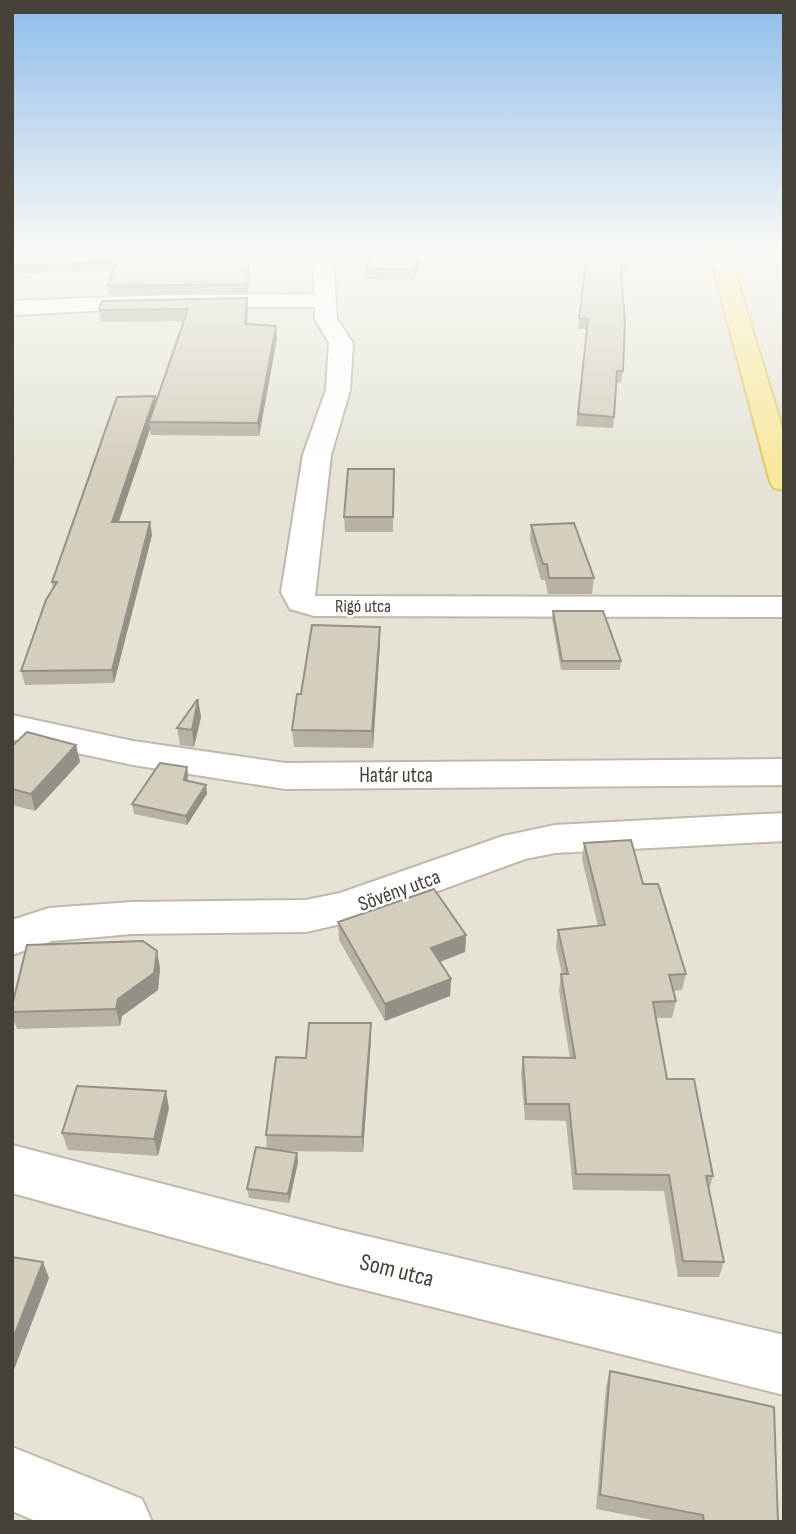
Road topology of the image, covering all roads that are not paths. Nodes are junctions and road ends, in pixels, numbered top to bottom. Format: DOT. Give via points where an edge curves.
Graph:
graph roads {
  1 [pos="331,327"];
  2 [pos="740,327"];
  3 [pos="784,482"];
  4 [pos="784,607"];
  5 [pos="12,727"];
  6 [pos="784,772"];
  7 [pos="784,827"];
  8 [pos="12,938"];
  9 [pos="12,1169"];
  10 [pos="784,1365"];
  11 [pos="12,1479"];
  12 [pos="119,1522"];
  1 -- 4 [label="street, Rigó utca" via="341,343 338,390 317,455 297,592 301,602 328,606"];
  2 -- 3 [label="main road"];
  5 -- 6 [label="street, Határ utca" via="132,754 285,776"];
  7 -- 8 [label="street, Sövény utca" via="555,839 518,846 344,909 306,916 132,918 49,925"];
  9 -- 10 [label="street, Som utca" via="337,1256"];
  11 -- 12 [label="street"];
}
